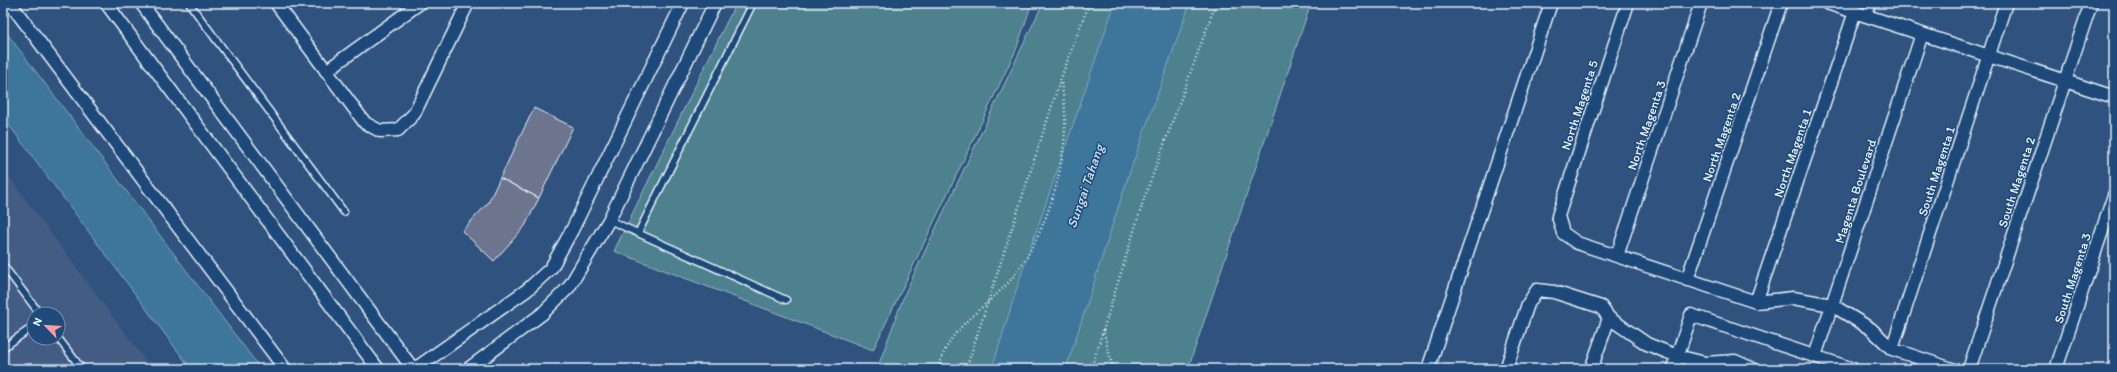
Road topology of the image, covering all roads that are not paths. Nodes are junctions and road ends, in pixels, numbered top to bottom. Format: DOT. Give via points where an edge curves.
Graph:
graph roads {
  1 [pos="10,3"];
  2 [pos="106,3"];
  3 [pos="141,3"];
  4 [pos="189,3"];
  5 [pos="276,3"];
  6 [pos="420,3"];
  7 [pos="468,3"];
  8 [pos="683,3"];
  9 [pos="715,3"];
  10 [pos="753,3"];
  11 [pos="1551,3"];
  12 [pos="1628,3"];
  13 [pos="1701,3"];
  14 [pos="1781,3"];
  15 [pos="1827,3"];
  16 [pos="1873,3"];
  17 [pos="2006,3"];
  18 [pos="2091,3"];
  19 [pos="1855,12"];
  20 [pos="1868,16"];
  21 [pos="1922,34"];
  22 [pos="1989,56"];
  23 [pos="326,71"];
  24 [pos="2065,81"];
  25 [pos="2114,97"];
  26 [pos="2114,195"];
  27 [pos="344,212"];
  28 [pos="609,220"];
  29 [pos="638,233"];
  30 [pos="1617,256"];
  31 [pos="3,265"];
  32 [pos="1687,280"];
  33 [pos="786,300"];
  34 [pos="1756,302"];
  35 [pos="1832,304"];
  36 [pos="34,306"];
  37 [pos="1609,318"];
  38 [pos="26,332"];
  39 [pos="64,346"];
  40 [pos="3,348"];
  41 [pos="1892,349"];
  42 [pos="1677,356"];
  43 [pos="1815,356"];
  44 [pos="82,369"];
  45 [pos="285,369"];
  46 [pos="378,369"];
  47 [pos="414,369"];
  48 [pos="468,369"];
  49 [pos="1428,369"];
  50 [pos="1506,369"];
  51 [pos="1591,369"];
  52 [pos="1673,369"];
  53 [pos="1753,369"];
  54 [pos="1853,369"];
  55 [pos="1952,369"];
  56 [pos="1969,369"];
  57 [pos="2056,369"];
  1 -- 45 [label="street"];
  2 -- 46 [label="street"];
  3 -- 47 [label="street"];
  4 -- 27 [label="lane"];
  5 -- 23 [label="street"];
  6 -- 23 [label="street"];
  7 -- 23 [label="street" via="414,114 398,130 380,131 365,123"];
  8 -- 47 [label="street" via="551,268 527,290"];
  9 -- 28 [label="street"];
  10 -- 29 [label="lane"];
  11 -- 49 [label="street"];
  12 -- 30 [label="street, North Magenta 5" via="1558,216 1563,233 1576,242"];
  13 -- 30 [label="street, North Magenta 3"];
  14 -- 32 [label="street, North Magenta 2"];
  15 -- 19 [label="street"];
  16 -- 20 [label="lane"];
  17 -- 22 [label="street, South Magenta 1"];
  18 -- 24 [label="street, South Magenta 2"];
  19 -- 20 [label="street"];
  19 -- 34 [label="street, North Magenta 1"];
  20 -- 21 [label="street"];
  21 -- 22 [label="street"];
  21 -- 35 [label="street, Magenta Boulevard"];
  22 -- 24 [label="street"];
  22 -- 41 [label="street, South Magenta 1"];
  24 -- 25 [label="street"];
  24 -- 56 [label="street, South Magenta 2"];
  26 -- 57 [label="street, South Magenta 3"];
  28 -- 29 [label="lane"];
  28 -- 48 [label="street" via="569,287 542,314"];
  29 -- 33 [label="lane"];
  30 -- 32 [label="street"];
  31 -- 36 [label="lane"];
  32 -- 34 [label="street"];
  34 -- 35 [label="street" via="1793,298"];
  35 -- 41 [label="street" via="1872,329"];
  35 -- 43 [label="street, Magenta Boulevard"];
  37 -- 42 [label="street" via="1647,344"];
  37 -- 50 [label="street" via="1601,307 1554,292 1537,290 1528,304"];
  37 -- 51 [label="street"];
  38 -- 40 [label="lane"];
  39 -- 44 [label="lane"];
  41 -- 55 [label="street"];
  42 -- 43 [label="street" via="1691,315"];
  42 -- 52 [label="street"];
  42 -- 53 [label="street" via="1705,363 1735,361"];
  43 -- 54 [label="street"];
}
